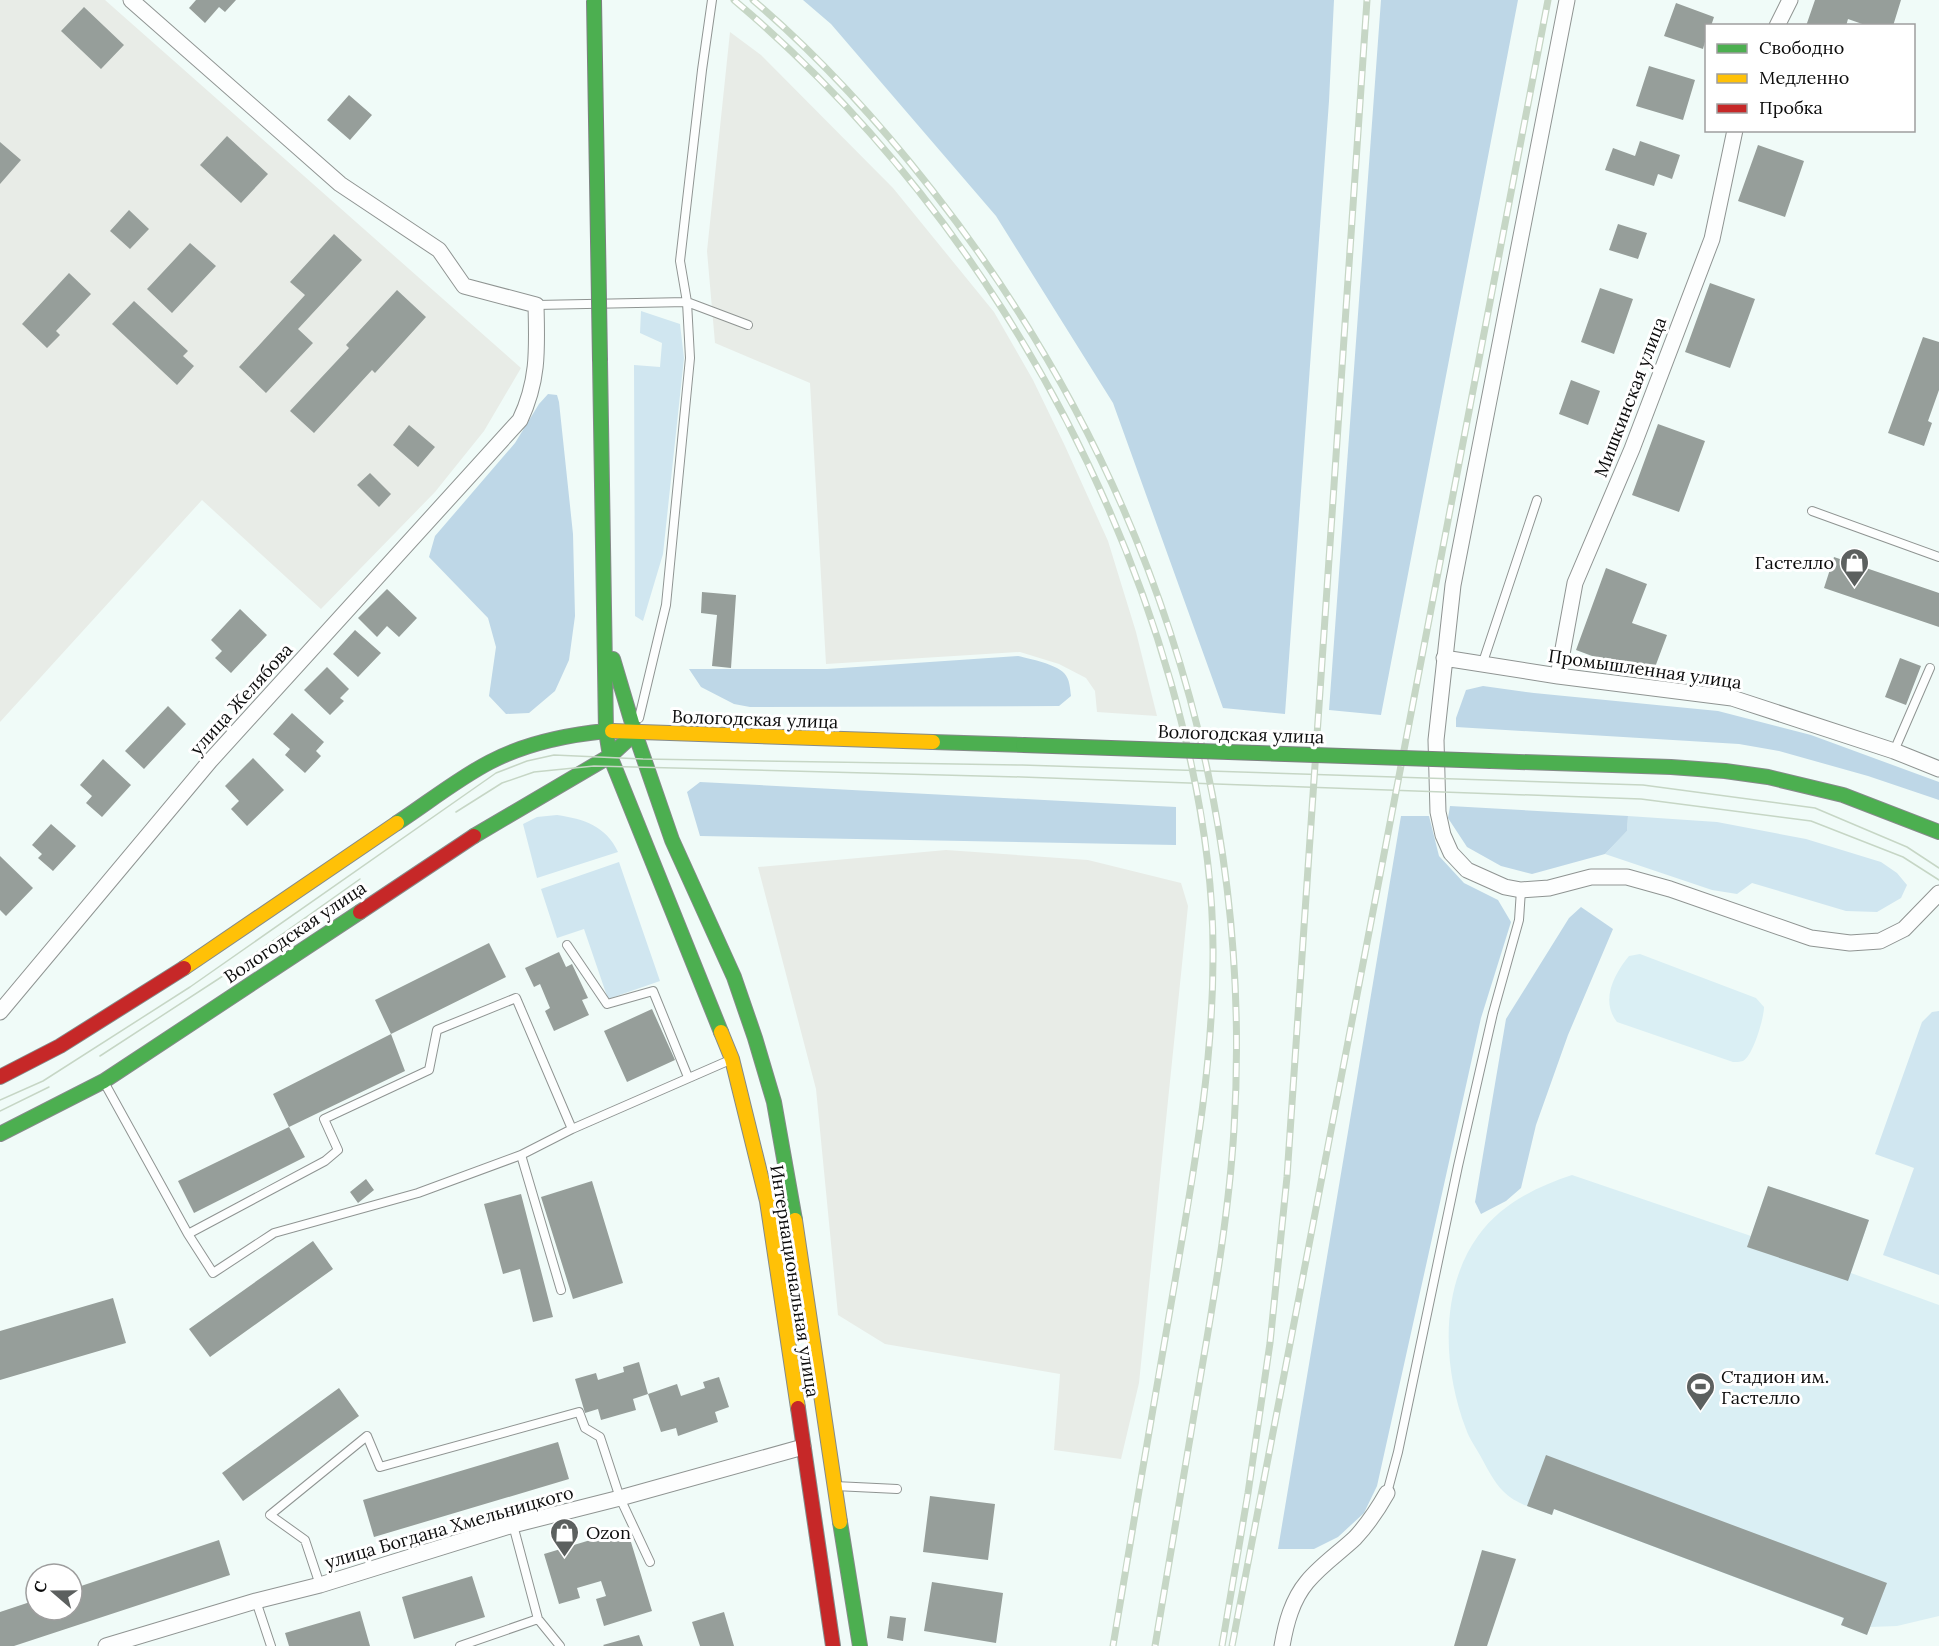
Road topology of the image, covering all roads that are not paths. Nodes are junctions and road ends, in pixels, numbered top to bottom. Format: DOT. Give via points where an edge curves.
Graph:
graph roads {
  1 [pos="131,0"];
  2 [pos="594,0"];
  3 [pos="712,0"];
  4 [pos="1567,0"];
  5 [pos="1790,0"];
  6 [pos="1778,24"];
  7 [pos="1735,132"];
  8 [pos="687,302"];
  9 [pos="536,305"];
  10 [pos="748,325"];
  11 [pos="1538,500"];
  12 [pos="1812,511"];
  13 [pos="1939,557"];
  14 [pos="605,631"];
  15 [pos="1444,658"];
  16 [pos="1482,665"];
  17 [pos="1930,668"];
  18 [pos="1558,676"];
  19 [pos="606,731"];
  20 [pos="635,733"];
  21 [pos="1894,751"];
  22 [pos="610,756"];
  23 [pos="1939,769"];
  24 [pos="1939,832"];
  25 [pos="1521,890"];
  26 [pos="1939,893"];
  27 [pos="567,945"];
  28 [pos="0,1012"];
  29 [pos="732,1059"];
  30 [pos="0,1077"];
  31 [pos="688,1077"];
  32 [pos="104,1081"];
  33 [pos="572,1129"];
  34 [pos="0,1134"];
  35 [pos="521,1155"];
  36 [pos="188,1234"];
  37 [pos="561,1290"];
  38 [pos="803,1447"];
  39 [pos="834,1486"];
  40 [pos="897,1489"];
  41 [pos="1387,1493"];
  42 [pos="620,1498"];
  43 [pos="513,1525"];
  44 [pos="650,1562"];
  45 [pos="320,1585"];
  46 [pos="256,1601"];
  47 [pos="538,1619"];
  48 [pos="106,1646"];
  49 [pos="271,1646"];
  50 [pos="460,1646"];
  51 [pos="560,1646"];
  52 [pos="833,1646"];
  53 [pos="860,1646"];
  54 [pos="1282,1646"];
  1 -- 9 [label="street" via="340,184 439,250 464,286"];
  2 -- 14 [label="main road, bridge"];
  3 -- 8 [label="lane" via="681,261"];
  4 -- 15 [label="street" via="1453,585"];
  5 -- 6 [label="street"];
  7 -- 18 [label="street, Мишкинская улица" via="1712,239 1632,448 1575,583"];
  8 -- 9 [label="lane"];
  8 -- 10 [label="lane"];
  8 -- 20 [label="lane" via="690,358 666,605"];
  9 -- 28 [label="street, улица Желябова" via="537,355 531,398 520,420 210,761"];
  11 -- 16 [label="lane"];
  12 -- 13 [label="lane"];
  14 -- 19 [label="main road, Интернациональная улица"];
  14 -- 20 [label="main road, Интернациональная улица"];
  15 -- 16 [label="street, Промышленная улица"];
  15 -- 25 [label="street" via="1436,740 1438,812 1443,835 1451,853 1467,870"];
  16 -- 18 [label="street, Промышленная улица"];
  17 -- 21 [label="lane"];
  18 -- 21 [label="street, Промышленная улица" via="1732,698"];
  19 -- 20 [label="main road, Вологодская улица"];
  19 -- 22 [label="main road, Интернациональная улица"];
  19 -- 30 [label="main road, Вологодская улица" via="567,735 490,762 194,962 60,1046"];
  20 -- 22 [label="main road, Вологодская улица"];
  20 -- 24 [label="main road, Вологодская улица, bridge" via="1725,771 1843,795"];
  20 -- 39 [label="main road, Интернациональная улица" via="672,840 734,977 774,1102"];
  21 -- 23 [label="street, Промышленная улица"];
  22 -- 29 [label="main road, Интернациональная улица"];
  22 -- 32 [label="main road, Вологодская улица" via="495,822"];
  25 -- 26 [label="street" via="1549,888 1591,877 1627,877 1811,938 1850,943 1880,941 1904,929"];
  25 -- 41 [label="lane" via="1519,920 1488,1035"];
  27 -- 31 [label="lane" via="607,1004 653,991"];
  29 -- 31 [label="lane"];
  29 -- 38 [label="main road, Интернациональная улица" via="767,1201"];
  31 -- 33 [label="lane"];
  32 -- 34 [label="main road, Вологодская улица"];
  32 -- 36 [label="lane"];
  33 -- 35 [label="lane"];
  33 -- 36 [label="lane" via="516,998 437,1030 429,1070 324,1119 338,1150 325,1161"];
  35 -- 36 [label="lane" via="418,1193 274,1233 213,1273"];
  35 -- 37 [label="lane"];
  38 -- 42 [label="street, улица Богдана Хмельницкого"];
  38 -- 52 [label="main road, Интернациональная улица"];
  39 -- 40 [label="lane"];
  39 -- 53 [label="main road, Интернациональная улица"];
  41 -- 54 [label="street" via="1355,1538 1306,1582 1286,1624"];
  42 -- 43 [label="street, улица Богдана Хмельницкого"];
  42 -- 44 [label="lane"];
  42 -- 45 [label="lane" via="600,1437 585,1428 579,1412 380,1467 367,1436 270,1515 305,1540"];
  43 -- 45 [label="street, улица Богдана Хмельницкого"];
  43 -- 47 [label="lane"];
  45 -- 46 [label="street, улица Богдана Хмельницкого"];
  46 -- 48 [label="street, улица Богдана Хмельницкого"];
  46 -- 49 [label="lane"];
  47 -- 50 [label="lane"];
  47 -- 51 [label="lane"];
}
